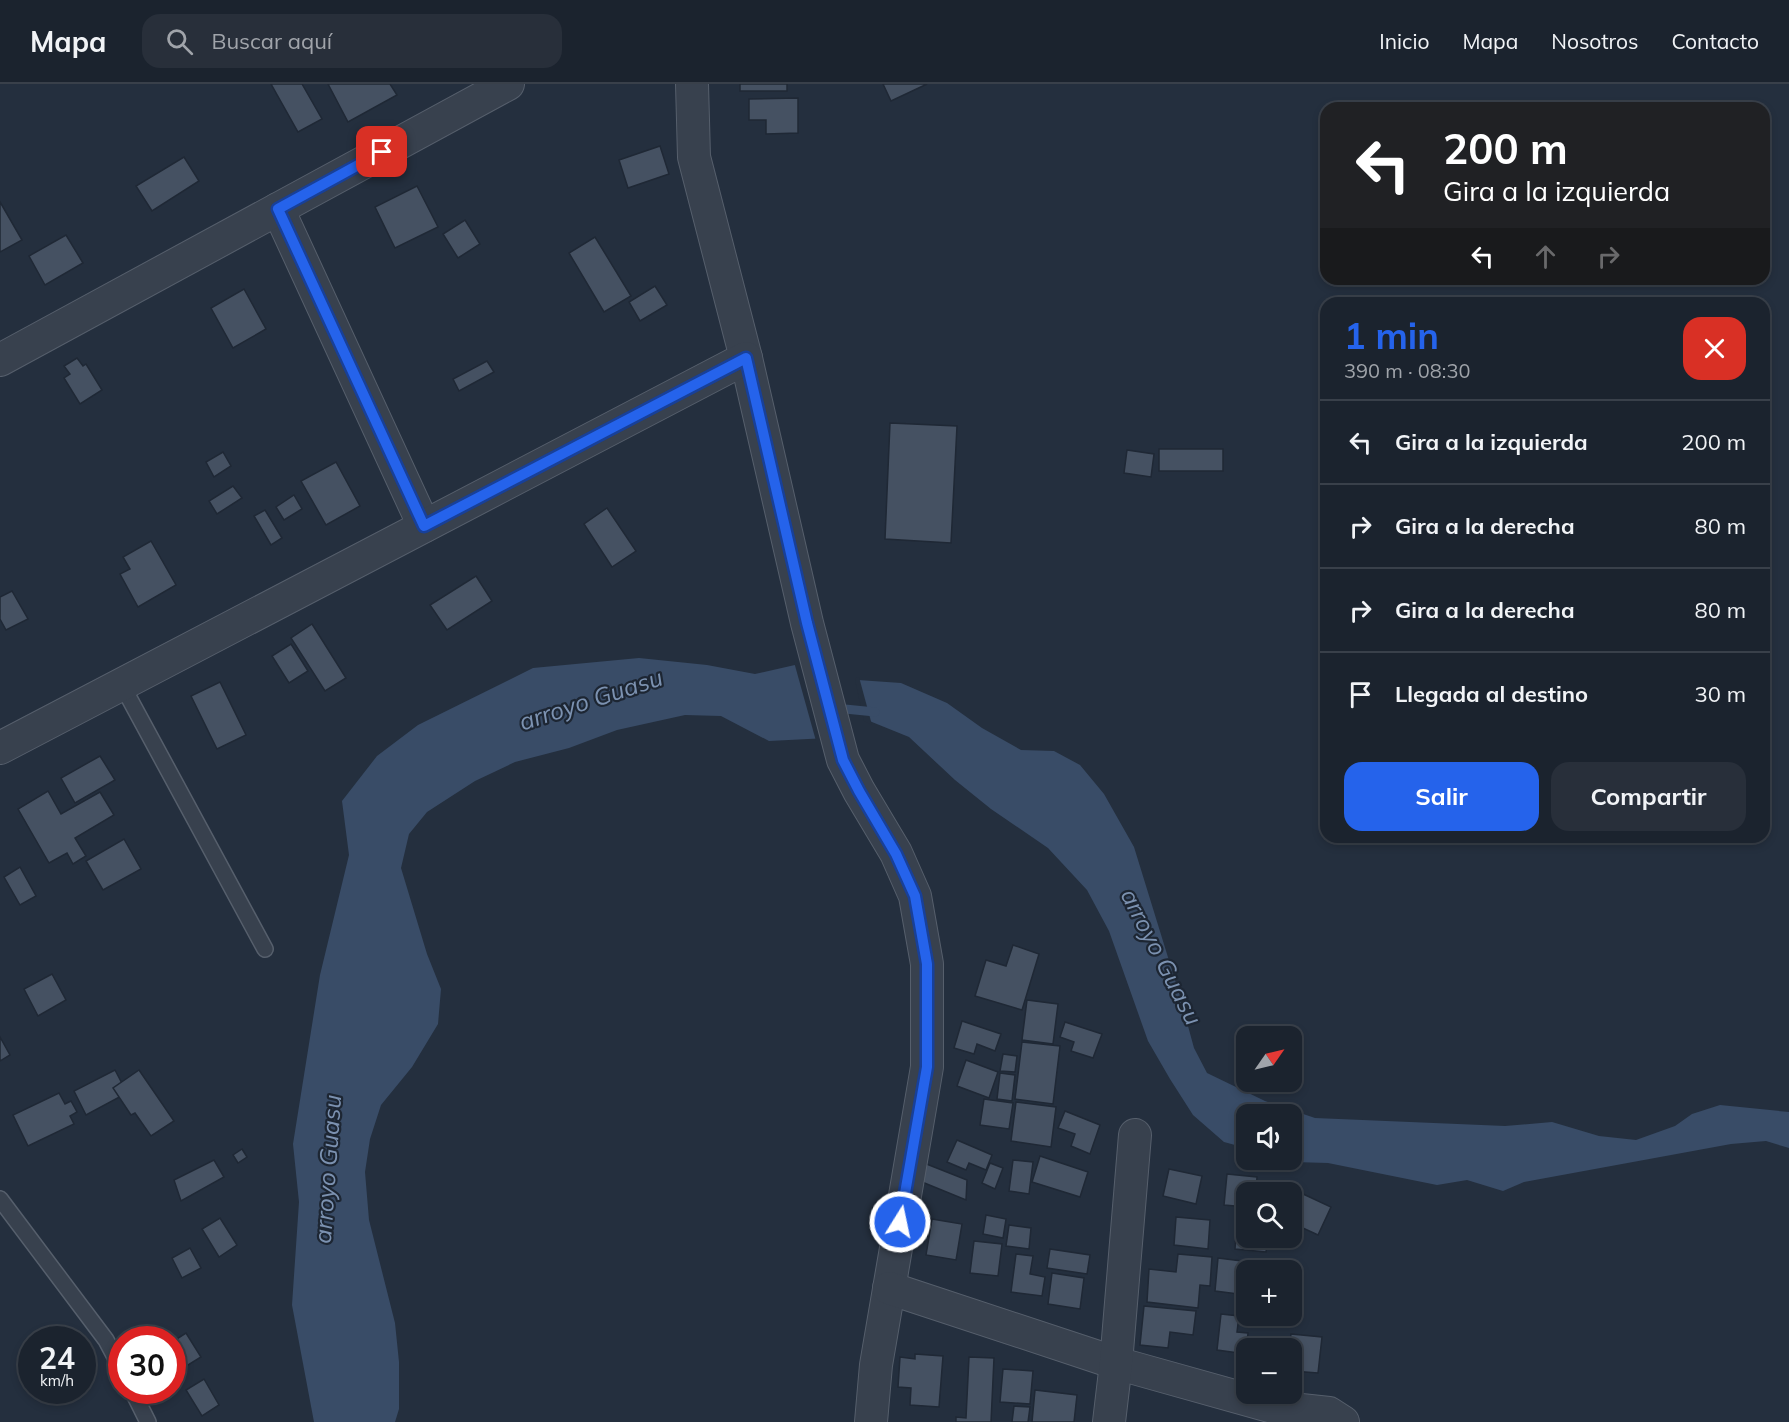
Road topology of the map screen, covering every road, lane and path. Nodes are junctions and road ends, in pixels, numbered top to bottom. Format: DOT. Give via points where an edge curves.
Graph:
graph roads {
  1 [pos="508,84"];
  2 [pos="692,84"];
  3 [pos="278,209"];
  4 [pos="746,358"];
  5 [pos="0,360"];
  6 [pos="424,526"];
  7 [pos="122,685"];
  8 [pos="0,748"];
  9 [pos="265,949"];
  10 [pos="1135,1135"];
  11 [pos="0,1199"];
  12 [pos="889,1288"];
  13 [pos="108,1344"];
  14 [pos="1116,1363"];
  15 [pos="139,1404"];
  16 [pos="148,1422"];
  17 [pos="871,1422"];
  18 [pos="1109,1422"];
  19 [pos="1343,1422"];
  1 -- 3 [label="street"];
  2 -- 4 [label="street" via="694,157"];
  3 -- 5 [label="street"];
  3 -- 6 [label="street"];
  4 -- 6 [label="street"];
  4 -- 12 [label="street" via="843,760 915,896 927,964 927,1067"];
  6 -- 7 [label="street"];
  7 -- 8 [label="street"];
  7 -- 9 [label="lane"];
  10 -- 14 [label="street"];
  11 -- 13 [label="lane"];
  12 -- 14 [label="street"];
  12 -- 17 [label="street"];
  14 -- 18 [label="street"];
  14 -- 19 [label="street" via="1273,1407 1329,1413"];
  15 -- 16 [label="lane"];
}
